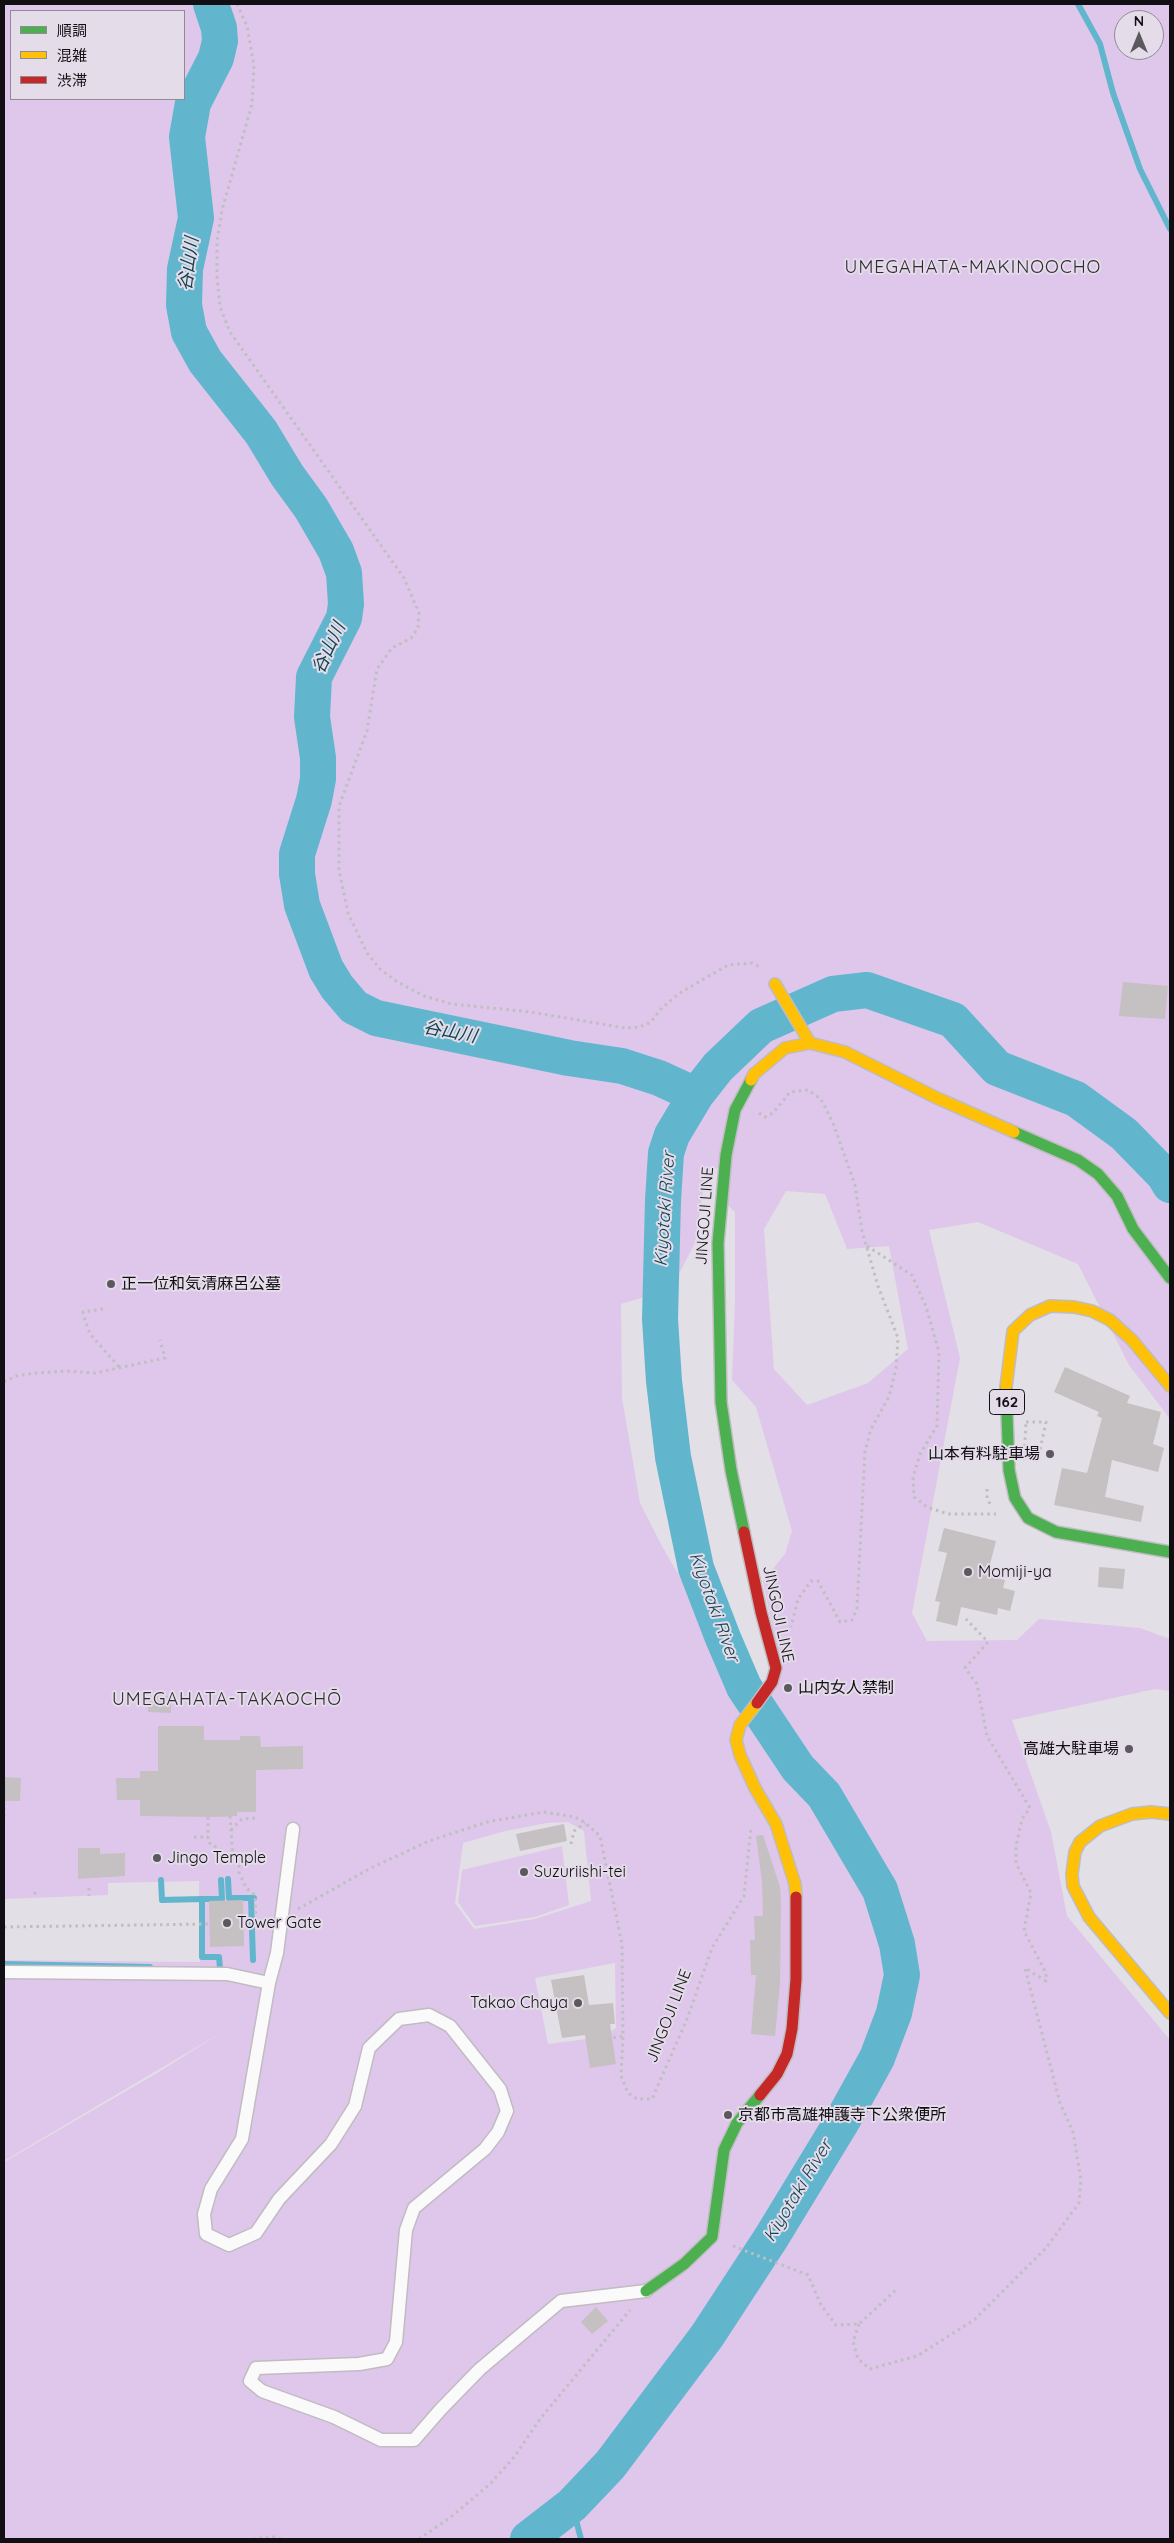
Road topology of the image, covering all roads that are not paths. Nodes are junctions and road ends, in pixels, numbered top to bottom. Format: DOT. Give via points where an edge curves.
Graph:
graph roads {
  1 [pos="775,984"];
  2 [pos="807,1039"];
  3 [pos="1170,1278"];
  4 [pos="1170,1386"];
  5 [pos="1170,1552"];
  6 [pos="1170,1814"];
  7 [pos="293,1829"];
  8 [pos="4,1972"];
  9 [pos="269,1983"];
  10 [pos="1170,2013"];
  11 [pos="646,2291"];
  1 -- 2 [label="main road"];
  2 -- 3 [label="main road, JINGOJI LINE" via="846,1052 938,1098 1078,1160 1098,1174 1117,1196 1133,1228"];
  2 -- 11 [label="main road, JINGOJI LINE" via="767,1060 754,1074 734,1110 718,1243 721,1402 731,1470 776,1668 772,1682 740,1725 736,1740 755,1788 776,1824 795,1884 796,1979 792,2030 777,2074 737,2124 724,2150 712,2237 684,2264"];
  4 -- 5 [label="main road, 162" via="1132,1340 1110,1320 1092,1311 1050,1306 1030,1315 1013,1331 1006,1382 1009,1470 1015,1498 1028,1518 1056,1532"];
  6 -- 10 [label="main road" via="1132,1814 1100,1826 1080,1842 1074,1852 1072,1874 1073,1886 1089,1917"];
  7 -- 9 [label="lane" via="277,1953"];
  8 -- 9 [label="lane" via="227,1974"];
  9 -- 11 [label="lane" via="242,2139 211,2189 204,2214 206,2234 229,2245 256,2233 279,2199 331,2144 355,2106 369,2048 399,2019 429,2015 450,2026 500,2089 507,2111 485,2150 414,2208 406,2230 396,2342 387,2359 359,2364 256,2368 250,2381 262,2390 334,2417 381,2440 414,2440 480,2369 561,2301"];
}
